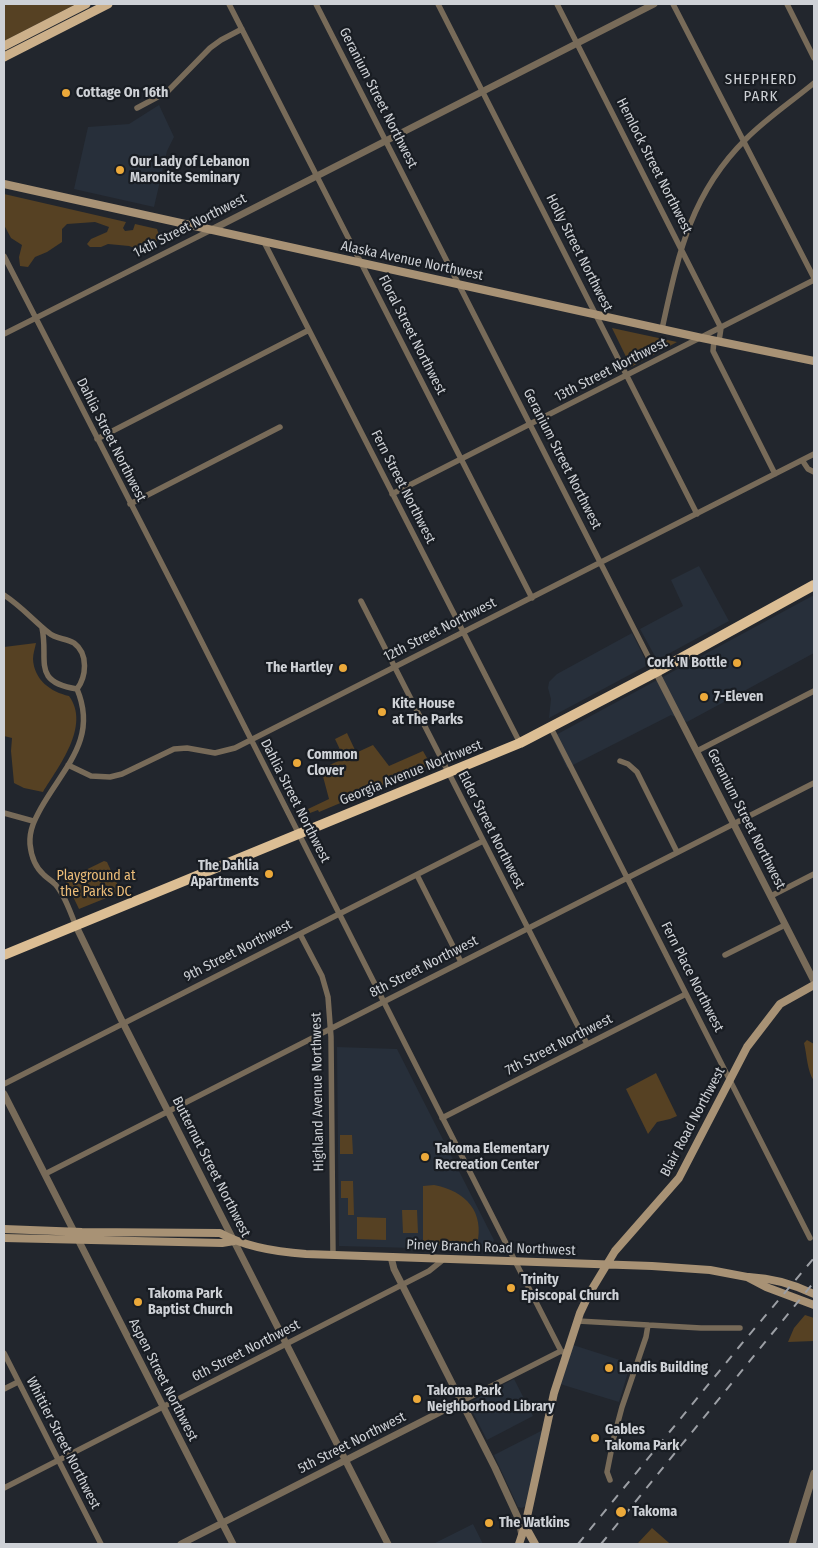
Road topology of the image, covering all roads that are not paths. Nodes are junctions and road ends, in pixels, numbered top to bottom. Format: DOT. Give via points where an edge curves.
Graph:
graph roads {
  1 [pos="86,4"];
  2 [pos="108,4"];
  3 [pos="229,4"];
  4 [pos="316,4"];
  5 [pos="438,4"];
  6 [pos="557,4"];
  7 [pos="654,4"];
  8 [pos="673,4"];
  9 [pos="787,4"];
  10 [pos="242,29"];
  11 [pos="577,43"];
  12 [pos="4,46"];
  13 [pos="4,56"];
  14 [pos="814,58"];
  15 [pos="814,83"];
  16 [pos="482,91"];
  17 [pos="137,108"];
  18 [pos="386,140"];
  19 [pos="744,140"];
  20 [pos="316,175"];
  21 [pos="4,184"];
  22 [pos="211,230"];
  23 [pos="264,242"];
  24 [pos="681,248"];
  25 [pos="4,256"];
  26 [pos="361,262"];
  27 [pos="814,279"];
  28 [pos="459,284"];
  29 [pos="596,314"];
  30 [pos="35,318"];
  31 [pos="721,328"];
  32 [pos="662,329"];
  33 [pos="309,330"];
  34 [pos="4,334"];
  35 [pos="702,338"];
  36 [pos="717,341"];
  37 [pos="814,361"];
  38 [pos="627,376"];
  39 [pos="530,424"];
  40 [pos="280,428"];
  41 [pos="97,439"];
  42 [pos="814,454"];
  43 [pos="461,459"];
  44 [pos="802,460"];
  45 [pos="814,472"];
  46 [pos="775,474"];
  47 [pos="392,494"];
  48 [pos="130,504"];
  49 [pos="697,514"];
  50 [pos="601,563"];
  51 [pos="814,585"];
  52 [pos="4,595"];
  53 [pos="532,598"];
  54 [pos="360,601"];
  55 [pos="42,628"];
  56 [pos="463,633"];
  57 [pos="59,637"];
  58 [pos="44,644"];
  59 [pos="394,667"];
  60 [pos="656,672"];
  61 [pos="77,689"];
  62 [pos="814,691"];
  63 [pos="551,728"];
  64 [pos="251,740"];
  65 [pos="520,743"];
  66 [pos="697,751"];
  67 [pos="620,761"];
  68 [pos="68,765"];
  69 [pos="448,773"];
  70 [pos="814,783"];
  71 [pos="4,813"];
  72 [pos="33,821"];
  73 [pos="734,824"];
  74 [pos="298,834"];
  75 [pos="483,841"];
  76 [pos="677,852"];
  77 [pos="814,874"];
  78 [pos="417,875"];
  79 [pos="627,878"];
  80 [pos="771,896"];
  81 [pos="338,915"];
  82 [pos="785,925"];
  83 [pos="76,926"];
  84 [pos="528,928"];
  85 [pos="300,934"];
  86 [pos="4,955"];
  87 [pos="725,955"];
  88 [pos="461,962"];
  89 [pos="814,983"];
  90 [pos="686,994"];
  91 [pos="383,1002"];
  92 [pos="123,1023"];
  93 [pos="330,1029"];
  94 [pos="587,1044"];
  95 [pos="730,1079"];
  96 [pos="4,1084"];
  97 [pos="4,1094"];
  98 [pos="168,1111"];
  99 [pos="442,1118"];
  100 [pos="45,1174"];
  101 [pos="4,1229"];
  102 [pos="73,1232"];
  103 [pos="4,1238"];
  104 [pos="810,1238"];
  105 [pos="77,1240"];
  106 [pos="234,1241"];
  107 [pos="333,1255"];
  108 [pos="391,1257"];
  109 [pos="444,1259"];
  110 [pos="515,1261"];
  111 [pos="606,1265"];
  112 [pos="747,1277"];
  113 [pos="402,1285"];
  114 [pos="814,1294"];
  115 [pos="814,1305"];
  116 [pos="578,1321"];
  117 [pos="648,1325"];
  118 [pos="740,1328"];
  119 [pos="286,1344"];
  120 [pos="564,1352"];
  121 [pos="4,1353"];
  122 [pos="18,1382"];
  123 [pos="4,1389"];
  124 [pos="458,1403"];
  125 [pos="163,1407"];
  126 [pos="58,1460"];
  127 [pos="346,1460"];
  128 [pos="814,1476"];
  129 [pos="610,1480"];
  130 [pos="4,1488"];
  131 [pos="222,1523"];
  132 [pos="522,1523"];
  133 [pos="522,1536"];
  134 [pos="101,1544"];
  135 [pos="181,1544"];
  136 [pos="233,1544"];
  137 [pos="388,1544"];
  138 [pos="519,1544"];
  139 [pos="526,1544"];
  140 [pos="535,1544"];
  141 [pos="792,1544"];
  1 -- 12 [label="main road"];
  2 -- 13 [label="main road"];
  3 -- 10 [label="street, Floral Street Northwest"];
  4 -- 18 [label="street, Geranium Street Northwest"];
  5 -- 16 [label="street, Holly Street Northwest"];
  6 -- 11 [label="street, Hemlock Street Northwest"];
  7 -- 11 [label="street, 14th Street Northwest"];
  8 -- 19 [label="street"];
  9 -- 14 [label="street"];
  10 -- 17 [label="street" via="210,48 167,92"];
  10 -- 20 [label="street, Floral Street Northwest"];
  11 -- 16 [label="street, 14th Street Northwest"];
  11 -- 24 [label="street, Hemlock Street Northwest"];
  15 -- 19 [label="street"];
  16 -- 18 [label="street, 14th Street Northwest"];
  16 -- 29 [label="street, Holly Street Northwest"];
  18 -- 20 [label="street, 14th Street Northwest"];
  18 -- 28 [label="street, Geranium Street Northwest"];
  19 -- 24 [label="street" via="705,192"];
  19 -- 27 [label="street"];
  20 -- 22 [label="street, 14th Street Northwest"];
  20 -- 26 [label="street, Floral Street Northwest"];
  21 -- 22 [label="main road, Alaska Avenue Northwest"];
  22 -- 23 [label="main road, Alaska Avenue Northwest"];
  22 -- 30 [label="street, 14th Street Northwest"];
  23 -- 26 [label="main road, Alaska Avenue Northwest"];
  23 -- 33 [label="street, Fern Street Northwest"];
  24 -- 31 [label="street, Hemlock Street Northwest"];
  24 -- 32 [label="street"];
  25 -- 30 [label="street, Dahlia Street Northwest"];
  26 -- 28 [label="main road, Alaska Avenue Northwest"];
  26 -- 43 [label="street, Floral Street Northwest"];
  27 -- 31 [label="street, 13th Street Northwest"];
  28 -- 29 [label="main road, Alaska Avenue Northwest"];
  28 -- 39 [label="street, Geranium Street Northwest"];
  29 -- 32 [label="main road, Alaska Avenue Northwest"];
  29 -- 38 [label="street, Holly Street Northwest"];
  30 -- 34 [label="street, 14th Street Northwest"];
  30 -- 41 [label="street, Dahlia Street Northwest"];
  31 -- 35 [label="street, 13th Street Northwest"];
  31 -- 36 [label="street"];
  32 -- 35 [label="main road, Alaska Avenue Northwest"];
  33 -- 41 [label="street"];
  33 -- 47 [label="street, Fern Street Northwest"];
  35 -- 36 [label="main road, Alaska Avenue Northwest"];
  35 -- 38 [label="street, 13th Street Northwest"];
  36 -- 37 [label="main road, Alaska Avenue Northwest"];
  36 -- 46 [label="street" via="713,351"];
  38 -- 39 [label="street, 13th Street Northwest"];
  38 -- 49 [label="street, Holly Street Northwest"];
  39 -- 43 [label="street, 13th Street Northwest"];
  39 -- 50 [label="street, Geranium Street Northwest"];
  40 -- 48 [label="street"];
  41 -- 48 [label="street, Dahlia Street Northwest"];
  42 -- 44 [label="street, 12th Street Northwest"];
  43 -- 47 [label="street, 13th Street Northwest"];
  43 -- 53 [label="street, Floral Street Northwest"];
  44 -- 45 [label="street"];
  44 -- 46 [label="street, 12th Street Northwest"];
  46 -- 49 [label="street, 12th Street Northwest"];
  47 -- 56 [label="street, Fern Street Northwest"];
  48 -- 64 [label="street, Dahlia Street Northwest"];
  49 -- 50 [label="street, 12th Street Northwest"];
  50 -- 53 [label="street, 12th Street Northwest"];
  50 -- 60 [label="street, Geranium Street Northwest"];
  51 -- 60 [label="highway, Georgia Avenue Northwest"];
  52 -- 55 [label="street"];
  53 -- 56 [label="street, 12th Street Northwest"];
  54 -- 59 [label="street, Elder Street Northwest"];
  55 -- 57 [label="street"];
  55 -- 58 [label="street"];
  56 -- 59 [label="street, 12th Street Northwest"];
  56 -- 65 [label="street, Fern Street Northwest"];
  57 -- 58 [label="street"];
  57 -- 61 [label="street" via="75,644 83,655 85,668"];
  58 -- 61 [label="street" via="43,661 50,679"];
  59 -- 64 [label="street, 12th Street Northwest"];
  59 -- 69 [label="street, Elder Street Northwest"];
  60 -- 63 [label="highway, Georgia Avenue Northwest"];
  60 -- 66 [label="street, Geranium Street Northwest"];
  61 -- 68 [label="street, Butternut Street Northwest" via="84,726 80,744"];
  62 -- 66 [label="street"];
  63 -- 65 [label="highway, Georgia Avenue Northwest"];
  63 -- 79 [label="street, Fern Place Northwest"];
  64 -- 68 [label="street, 12th Street Northwest" via="220,752 174,749 110,777 91,776"];
  64 -- 74 [label="street, Dahlia Street Northwest"];
  65 -- 69 [label="highway, Georgia Avenue Northwest"];
  66 -- 73 [label="street, Geranium Street Northwest"];
  67 -- 76 [label="street" via="637,772"];
  68 -- 72 [label="street, Butternut Street Northwest"];
  69 -- 74 [label="highway, Georgia Avenue Northwest"];
  69 -- 75 [label="street, Elder Street Northwest"];
  70 -- 73 [label="street, 8th Street Northwest"];
  71 -- 72 [label="street"];
  72 -- 83 [label="street, Butternut Street Northwest" via="30,841 34,860 56,886"];
  73 -- 76 [label="street, 8th Street Northwest"];
  73 -- 80 [label="street, Geranium Street Northwest"];
  74 -- 81 [label="street, Dahlia Street Northwest"];
  74 -- 83 [label="highway, Georgia Avenue Northwest"];
  75 -- 78 [label="street, 9th Street Northwest"];
  75 -- 84 [label="street, Elder Street Northwest"];
  76 -- 79 [label="street, 8th Street Northwest"];
  77 -- 80 [label="street"];
  78 -- 81 [label="street, 9th Street Northwest"];
  78 -- 88 [label="street"];
  79 -- 84 [label="street, 8th Street Northwest"];
  79 -- 90 [label="street, Fern Place Northwest"];
  80 -- 82 [label="street, Geranium Street Northwest"];
  81 -- 85 [label="street, 9th Street Northwest"];
  81 -- 91 [label="street, Dahlia Street Northwest"];
  82 -- 87 [label="street"];
  82 -- 89 [label="street, Geranium Street Northwest"];
  83 -- 86 [label="highway, Georgia Avenue Northwest"];
  83 -- 92 [label="street, Butternut Street Northwest"];
  84 -- 88 [label="street, 8th Street Northwest"];
  84 -- 94 [label="street, Elder Street Northwest"];
  85 -- 92 [label="street, 9th Street Northwest"];
  85 -- 93 [label="street, Highland Avenue Northwest" via="325,984"];
  88 -- 91 [label="street, 8th Street Northwest"];
  89 -- 95 [label="main road, Blair Road Northwest" via="777,1007 747,1047"];
  90 -- 94 [label="street, 7th Street Northwest"];
  90 -- 95 [label="street, Fern Place Northwest"];
  91 -- 93 [label="street, 8th Street Northwest"];
  91 -- 99 [label="street, Dahlia Street Northwest"];
  92 -- 96 [label="street, 9th Street Northwest"];
  92 -- 98 [label="street, Butternut Street Northwest"];
  93 -- 98 [label="street, 8th Street Northwest"];
  93 -- 107 [label="street, Highland Avenue Northwest"];
  94 -- 99 [label="street, 7th Street Northwest"];
  95 -- 104 [label="street, Fern Place Northwest"];
  95 -- 111 [label="main road, Blair Road Northwest" via="679,1178"];
  97 -- 100 [label="street, Aspen Street Northwest"];
  98 -- 100 [label="street, 8th Street Northwest"];
  98 -- 106 [label="street, Butternut Street Northwest"];
  99 -- 110 [label="street, Dahlia Street Northwest"];
  100 -- 102 [label="street, Aspen Street Northwest"];
  101 -- 102 [label="main road, Piney Branch Road Northwest"];
  102 -- 105 [label="street, Aspen Street Northwest"];
  102 -- 106 [label="main road, Piney Branch Road Northwest" via="220,1233"];
  103 -- 105 [label="main road, Piney Branch Road Northwest"];
  105 -- 106 [label="main road, Piney Branch Road Northwest" via="222,1244"];
  105 -- 125 [label="street, Aspen Street Northwest"];
  106 -- 107 [label="main road, Piney Branch Road Northwest" via="290,1253"];
  106 -- 119 [label="street, Butternut Street Northwest"];
  107 -- 108 [label="main road, Piney Branch Road Northwest"];
  108 -- 109 [label="main road, Piney Branch Road Northwest"];
  108 -- 113 [label="street"];
  109 -- 110 [label="main road, Piney Branch Road Northwest"];
  109 -- 113 [label="street, 6th Street Northwest"];
  110 -- 111 [label="main road, Piney Branch Road Northwest"];
  110 -- 120 [label="street, Dahlia Street Northwest"];
  111 -- 112 [label="main road, Piney Branch Road Northwest" via="702,1269"];
  111 -- 116 [label="main road, Blair Road Northwest"];
  112 -- 114 [label="main road, Piney Branch Road Northwest" via="766,1278"];
  112 -- 115 [label="main road, Piney Branch Road Northwest"];
  113 -- 119 [label="street, 6th Street Northwest"];
  113 -- 124 [label="street"];
  116 -- 117 [label="street"];
  116 -- 120 [label="main road, Blair Road Northwest"];
  117 -- 118 [label="street"];
  117 -- 129 [label="street" via="614,1437 607,1472"];
  119 -- 125 [label="street, 6th Street Northwest"];
  119 -- 127 [label="street, Butternut Street Northwest"];
  120 -- 124 [label="street, 5th Street Northwest"];
  120 -- 132 [label="main road, Blair Road Northwest"];
  121 -- 122 [label="street, Whittier Street Northwest"];
  122 -- 123 [label="street"];
  122 -- 126 [label="street, Whittier Street Northwest"];
  124 -- 127 [label="street, 5th Street Northwest"];
  124 -- 132 [label="street" via="493,1463"];
  125 -- 126 [label="street, 6th Street Northwest"];
  125 -- 131 [label="street, Aspen Street Northwest"];
  126 -- 130 [label="street, 6th Street Northwest"];
  126 -- 134 [label="street, Whittier Street Northwest"];
  127 -- 131 [label="street, 5th Street Northwest"];
  127 -- 137 [label="street, Butternut Street Northwest"];
  128 -- 141 [label="street"];
  131 -- 135 [label="street, 5th Street Northwest"];
  131 -- 136 [label="street, Aspen Street Northwest"];
  132 -- 133 [label="main road, Blair Road Northwest"];
  132 -- 140 [label="main road"];
  133 -- 138 [label="main road, Blair Road Northwest"];
  133 -- 139 [label="main road"];
}
